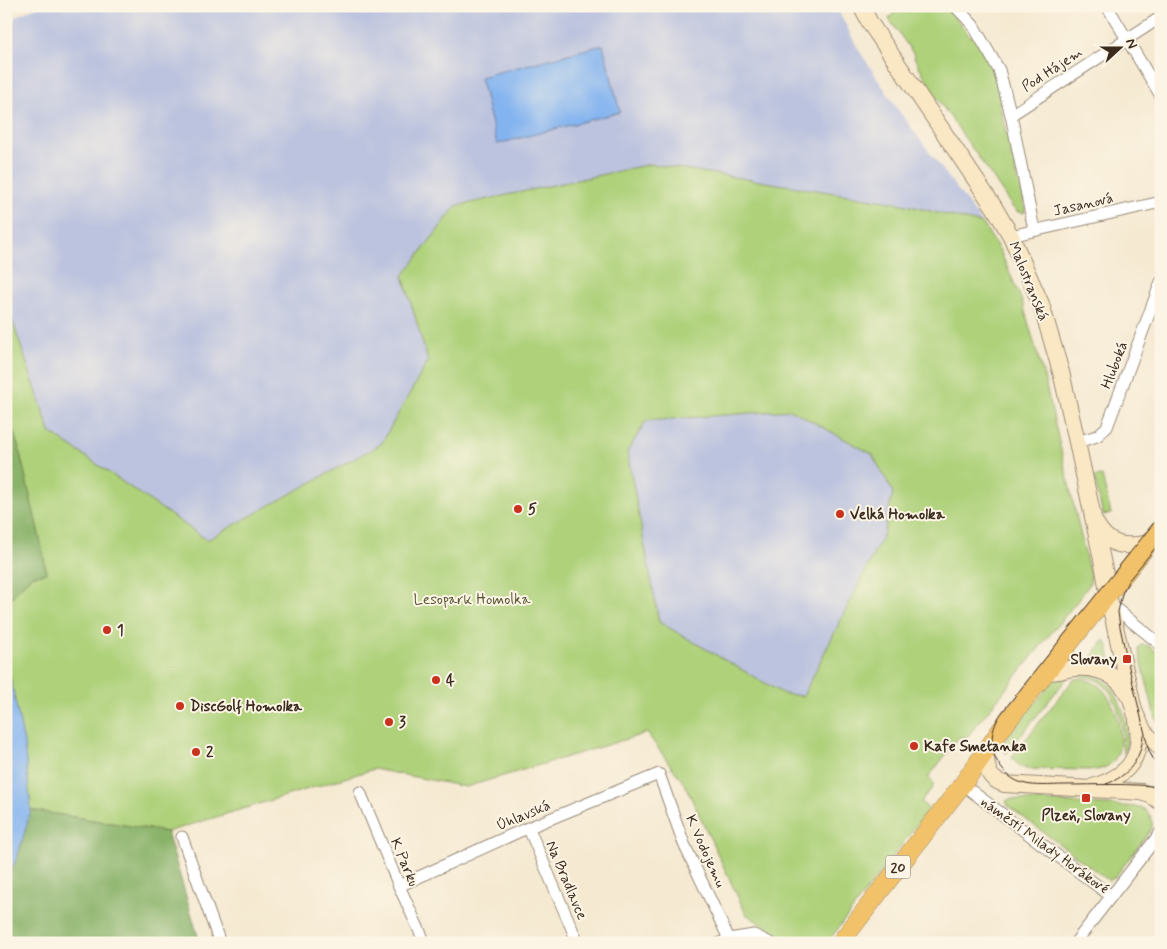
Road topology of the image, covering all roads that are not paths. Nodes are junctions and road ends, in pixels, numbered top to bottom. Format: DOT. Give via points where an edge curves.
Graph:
graph roads {
  1 [pos="860,6"];
  2 [pos="955,6"];
  3 [pos="1107,6"];
  4 [pos="1161,17"];
  5 [pos="1127,39"];
  6 [pos="1161,96"];
  7 [pos="1011,115"];
  8 [pos="1161,202"];
  9 [pos="1034,230"];
  10 [pos="1011,236"];
  11 [pos="1161,282"];
  12 [pos="1077,442"];
  13 [pos="1092,512"];
  14 [pos="1161,528"];
  15 [pos="1149,543"];
  16 [pos="1109,599"];
  17 [pos="1161,645"];
  18 [pos="1047,672"];
  19 [pos="1134,708"];
  20 [pos="1161,748"];
  21 [pos="985,753"];
  22 [pos="659,774"];
  23 [pos="996,780"];
  24 [pos="964,783"];
  25 [pos="1082,789"];
  26 [pos="360,792"];
  27 [pos="1161,802"];
  28 [pos="529,829"];
  29 [pos="1161,832"];
  30 [pos="182,837"];
  31 [pos="399,886"];
  32 [pos="1112,896"];
  33 [pos="724,941"];
  34 [pos="220,943"];
  35 [pos="424,943"];
  36 [pos="578,943"];
  37 [pos="770,943"];
  38 [pos="840,943"];
  39 [pos="1075,943"];
  1 -- 10 [label="main road, Malostranská"];
  2 -- 7 [label="street, Malostranská" via="972,25 999,70"];
  3 -- 5 [label="street"];
  4 -- 5 [label="street, Pod Hájem"];
  5 -- 6 [label="street"];
  5 -- 7 [label="street, Pod Hájem"];
  7 -- 9 [label="street, Malostranská"];
  8 -- 9 [label="street, Jasanová"];
  9 -- 10 [label="street, Jasanová"];
  10 -- 12 [label="main road, Malostranská" via="1041,304"];
  11 -- 12 [label="street, Hluboká" via="1106,427 1097,436"];
  12 -- 13 [label="main road, Malostranská"];
  13 -- 15 [label="main road" via="1099,530 1113,543 1130,547"];
  13 -- 16 [label="main road, Malostranská"];
  14 -- 15 [label="main road, 20"];
  15 -- 16 [label="main road, 20"];
  16 -- 17 [label="street"];
  16 -- 18 [label="main road, 20"];
  16 -- 19 [label="main road"];
  18 -- 19 [label="main road" via="1073,668 1096,669 1110,674 1120,683"];
  18 -- 21 [label="main road, 20"];
  19 -- 20 [label="main road" via="1144,732"];
  19 -- 25 [label="main road" via="1138,742 1132,762 1113,779"];
  21 -- 23 [label="main road, náměstí Milady Horákové" via="987,770"];
  21 -- 24 [label="main road, 20"];
  22 -- 28 [label="street, Úhlavská"];
  22 -- 33 [label="street, K Vodojemu"];
  23 -- 24 [label="main road" via="981,776 972,777"];
  23 -- 25 [label="main road, náměstí Milady Horákové" via="1004,784"];
  24 -- 32 [label="street, náměstí Milady Horákové"];
  24 -- 38 [label="main road, 20"];
  25 -- 27 [label="main road, náměstí Milady Horákové" via="1142,792"];
  26 -- 31 [label="street, K Parku"];
  28 -- 31 [label="street, Úhlavská"];
  28 -- 36 [label="street, Na Bradlavce"];
  29 -- 32 [label="street, náměstí Milady Horákové"];
  30 -- 34 [label="street"];
  31 -- 35 [label="street, K Parku"];
  32 -- 39 [label="street"];
  33 -- 37 [label="street" via="754,935"];
}
